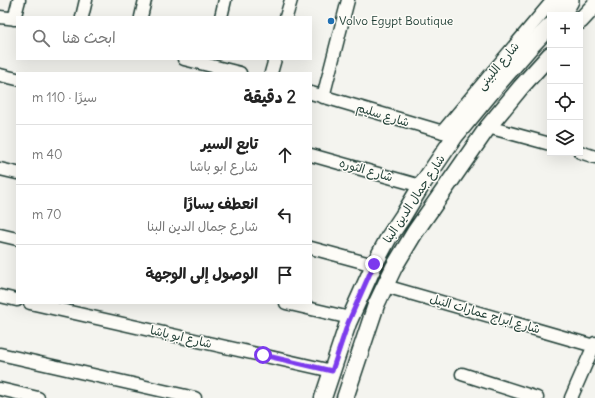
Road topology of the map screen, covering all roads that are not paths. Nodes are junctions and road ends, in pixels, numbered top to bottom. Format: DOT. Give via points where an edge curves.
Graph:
graph roads {
  1 [pos="19,0"];
  2 [pos="86,0"];
  3 [pos="145,0"];
  4 [pos="225,0"];
  5 [pos="291,0"];
  6 [pos="348,0"];
  7 [pos="553,0"];
  8 [pos="568,0"];
  9 [pos="575,0"];
  10 [pos="595,5"];
  11 [pos="562,12"];
  12 [pos="563,12"];
  13 [pos="16,16"];
  14 [pos="82,16"];
  15 [pos="141,16"];
  16 [pos="221,16"];
  17 [pos="286,16"];
  18 [pos="0,17"];
  19 [pos="583,18"];
  20 [pos="16,19"];
  21 [pos="547,29"];
  22 [pos="547,57"];
  23 [pos="192,60"];
  24 [pos="275,60"];
  25 [pos="209,62"];
  26 [pos="237,72"];
  27 [pos="272,72"];
  28 [pos="0,75"];
  29 [pos="16,79"];
  30 [pos="317,95"];
  31 [pos="488,126"];
  32 [pos="449,134"];
  33 [pos="547,143"];
  34 [pos="583,153"];
  35 [pos="312,155"];
  36 [pos="595,157"];
  37 [pos="0,169"];
  38 [pos="16,173"];
  39 [pos="421,186"];
  40 [pos="0,235"];
  41 [pos="16,239"];
  42 [pos="312,248"];
  43 [pos="374,264"];
  44 [pos="385,286"];
  45 [pos="0,296"];
  46 [pos="16,300"];
  47 [pos="34,304"];
  48 [pos="290,304"];
  49 [pos="350,318"];
  50 [pos="591,344"];
  51 [pos="0,354"];
  52 [pos="332,371"];
  53 [pos="462,374"];
  54 [pos="0,389"];
  55 [pos="38,398"];
  56 [pos="194,398"];
  57 [pos="323,398"];
  58 [pos="345,398"];
  59 [pos="537,398"];
  60 [pos="571,398"];
  1 -- 13 [label="street"];
  2 -- 14 [label="street"];
  3 -- 15 [label="street"];
  4 -- 16 [label="street"];
  5 -- 17 [label="street"];
  6 -- 30 [label="street"];
  7 -- 32 [label="street, شارع اللبينى"];
  8 -- 11 [label="highway"];
  9 -- 12 [label="main road"];
  10 -- 19 [label="main road"];
  18 -- 20 [label="street"];
  21 -- 32 [label="main road, شارع جمال الدين البنا"];
  22 -- 31 [label="main road, شارع جمال الدين البنا"];
  23 -- 25 [label="street"];
  24 -- 27 [label="street"];
  25 -- 26 [label="street"];
  28 -- 29 [label="street"];
  30 -- 32 [label="street, شارع سليم"];
  31 -- 33 [label="street"];
  31 -- 44 [label="main road, شارع جمال الدين البنا" via="415,232"];
  32 -- 39 [label="main road, شارع جمال الدين البنا"];
  34 -- 36 [label="street"];
  35 -- 39 [label="street, شارع الثوره"];
  37 -- 38 [label="street"];
  39 -- 43 [label="main road, شارع جمال الدين البنا"];
  40 -- 41 [label="street"];
  42 -- 43 [label="street"];
  43 -- 49 [label="main road, شارع جمال الدين البنا"];
  44 -- 50 [label="street, شارع ابراج عمارات النيل"];
  44 -- 58 [label="main road, شارع جمال الدين البنا" via="376,305"];
  45 -- 46 [label="street"];
  47 -- 52 [label="street, شارع ابو باشا"];
  48 -- 49 [label="street"];
  49 -- 52 [label="main road, شارع جمال الدين البنا"];
  50 -- 60 [label="street"];
  51 -- 56 [label="street"];
  52 -- 57 [label="main road, شارع جمال الدين البنا"];
  53 -- 59 [label="street"];
  54 -- 55 [label="street"];
}
